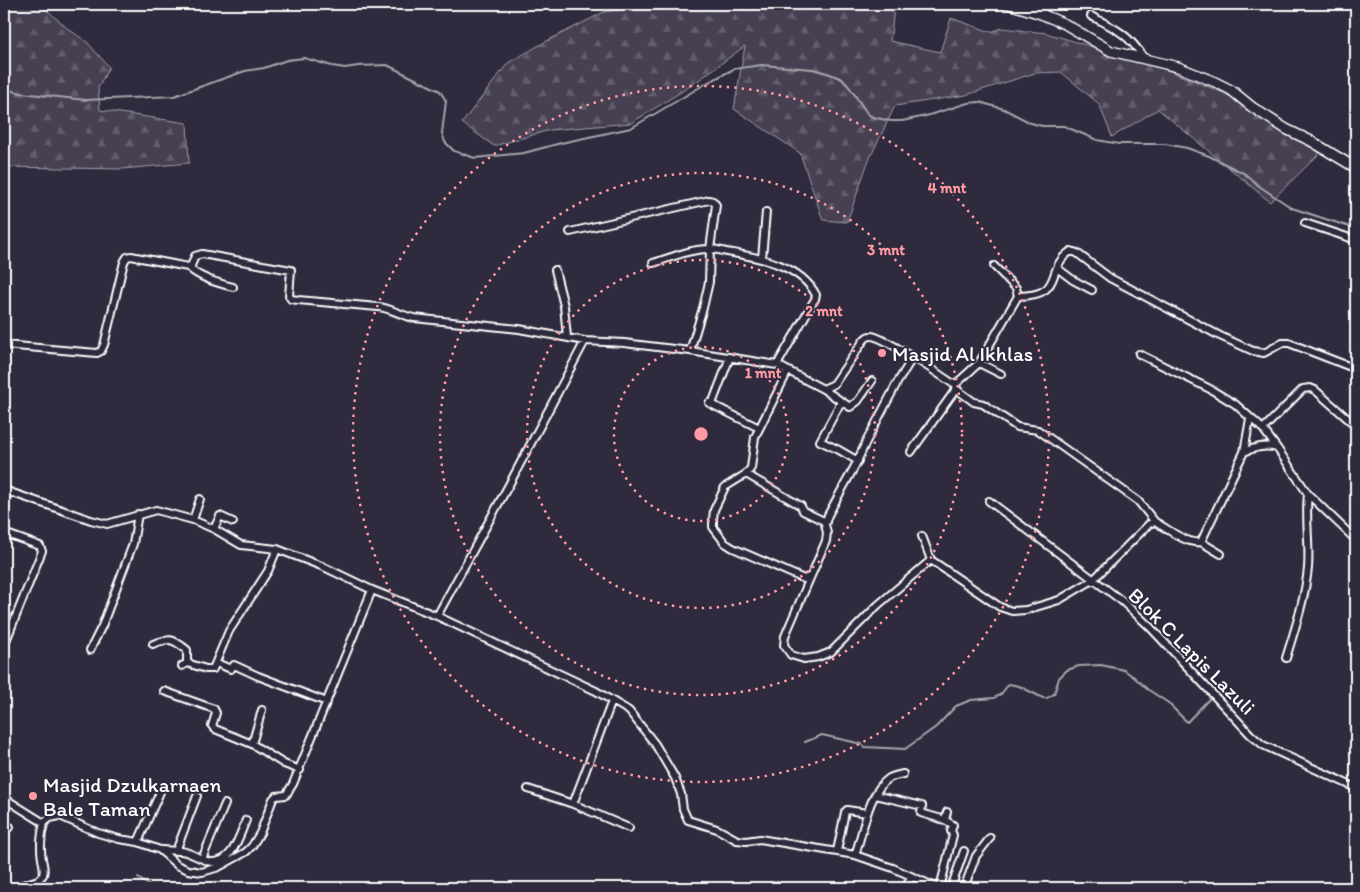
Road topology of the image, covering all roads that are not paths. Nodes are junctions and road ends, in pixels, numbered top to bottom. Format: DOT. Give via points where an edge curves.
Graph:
graph roads {
  1 [pos="1010,4"];
  2 [pos="1047,4"];
  3 [pos="1041,14"];
  4 [pos="1091,16"];
  5 [pos="1146,59"];
  6 [pos="1356,168"];
  7 [pos="766,212"];
  8 [pos="1305,223"];
  9 [pos="570,232"];
  10 [pos="1356,240"];
  11 [pos="710,249"];
  12 [pos="762,258"];
  13 [pos="653,263"];
  14 [pos="994,266"];
  15 [pos="188,267"];
  16 [pos="1057,268"];
  17 [pos="555,270"];
  18 [pos="232,287"];
  19 [pos="1092,290"];
  20 [pos="1018,296"];
  21 [pos="567,337"];
  22 [pos="585,341"];
  23 [pos="4,345"];
  24 [pos="690,351"];
  25 [pos="1139,354"];
  26 [pos="730,357"];
  27 [pos="913,357"];
  28 [pos="979,363"];
  29 [pos="777,364"];
  30 [pos="1356,369"];
  31 [pos="788,371"];
  32 [pos="1002,374"];
  33 [pos="872,381"];
  34 [pos="956,386"];
  35 [pos="823,389"];
  36 [pos="840,402"];
  37 [pos="1250,419"];
  38 [pos="1356,426"];
  39 [pos="759,428"];
  40 [pos="1263,429"];
  41 [pos="1277,448"];
  42 [pos="911,452"];
  43 [pos="1244,452"];
  44 [pos="858,461"];
  45 [pos="746,474"];
  46 [pos="6,491"];
  47 [pos="1308,494"];
  48 [pos="200,499"];
  49 [pos="990,502"];
  50 [pos="4,504"];
  51 [pos="138,514"];
  52 [pos="193,520"];
  53 [pos="233,522"];
  54 [pos="826,522"];
  55 [pos="1154,522"];
  56 [pos="214,529"];
  57 [pos="4,533"];
  58 [pos="922,536"];
  59 [pos="1356,540"];
  60 [pos="1201,542"];
  61 [pos="277,550"];
  62 [pos="1221,554"];
  63 [pos="931,560"];
  64 [pos="810,576"];
  65 [pos="1093,580"];
  66 [pos="372,590"];
  67 [pos="437,616"];
  68 [pos="153,644"];
  69 [pos="4,646"];
  70 [pos="90,650"];
  71 [pos="1286,658"];
  72 [pos="216,663"];
  73 [pos="164,691"];
  74 [pos="612,701"];
  75 [pos="327,702"];
  76 [pos="262,710"];
  77 [pos="252,744"];
  78 [pos="300,770"];
  79 [pos="903,774"];
  80 [pos="528,788"];
  81 [pos="1356,788"];
  82 [pos="160,792"];
  83 [pos="875,795"];
  84 [pos="197,796"];
  85 [pos="4,798"];
  86 [pos="225,804"];
  87 [pos="573,804"];
  88 [pos="947,812"];
  89 [pos="867,813"];
  90 [pos="246,820"];
  91 [pos="945,820"];
  92 [pos="44,823"];
  93 [pos="629,828"];
  94 [pos="990,838"];
  95 [pos="138,842"];
  96 [pos="160,850"];
  97 [pos="176,851"];
  98 [pos="837,851"];
  99 [pos="964,851"];
  100 [pos="855,855"];
  101 [pos="202,859"];
  102 [pos="911,876"];
  103 [pos="14,888"];
  104 [pos="906,888"];
  105 [pos="939,888"];
  106 [pos="951,888"];
  107 [pos="964,888"];
  1 -- 3 [label="main road"];
  2 -- 3 [label="street"];
  3 -- 5 [label="main road" via="1111,50"];
  4 -- 5 [label="street" via="1129,38"];
  5 -- 6 [label="main road" via="1178,67 1231,90 1286,129"];
  7 -- 12 [label="street"];
  8 -- 10 [label="street"];
  9 -- 11 [label="street" via="712,200 716,205"];
  11 -- 12 [label="street"];
  11 -- 13 [label="street"];
  11 -- 24 [label="street" via="709,282"];
  12 -- 29 [label="street" via="804,280 816,296"];
  14 -- 20 [label="street" via="1016,288"];
  15 -- 18 [label="street" via="212,281"];
  15 -- 21 [label="street" via="197,254 276,266 291,270 291,299 378,306 414,318"];
  15 -- 23 [label="street" via="127,257 104,345 97,353"];
  16 -- 19 [label="street"];
  16 -- 20 [label="street" via="1045,291"];
  16 -- 30 [label="street" via="1067,254 1074,251 1110,278 1257,352 1264,353 1282,343 1289,343"];
  17 -- 21 [label="street" via="564,306"];
  20 -- 28 [label="street"];
  21 -- 22 [label="street"];
  22 -- 24 [label="street"];
  22 -- 67 [label="street"];
  24 -- 26 [label="street"];
  25 -- 37 [label="street" via="1234,404"];
  26 -- 29 [label="street"];
  26 -- 39 [label="street" via="710,403"];
  27 -- 34 [label="street"];
  27 -- 35 [label="street" via="869,336 834,384"];
  27 -- 44 [label="street"];
  28 -- 32 [label="street"];
  28 -- 34 [label="street"];
  29 -- 31 [label="street"];
  31 -- 35 [label="street"];
  31 -- 39 [label="street"];
  33 -- 36 [label="street" via="855,404 850,407"];
  34 -- 42 [label="street"];
  34 -- 55 [label="street" via="974,402 983,404 1017,427 1038,430 1138,500"];
  35 -- 36 [label="street"];
  36 -- 44 [label="street" via="820,441"];
  37 -- 40 [label="street"];
  37 -- 43 [label="street"];
  38 -- 40 [label="street" via="1315,390 1307,388"];
  39 -- 45 [label="street" via="754,440 751,468"];
  40 -- 41 [label="street"];
  41 -- 43 [label="street" via="1267,446"];
  41 -- 47 [label="street"];
  43 -- 60 [label="street"];
  44 -- 54 [label="street"];
  45 -- 54 [label="street"];
  45 -- 64 [label="street" via="725,487 714,510 713,527 733,548 804,579"];
  46 -- 50 [label="street"];
  46 -- 51 [label="street" via="107,524"];
  47 -- 59 [label="street"];
  47 -- 71 [label="street" via="1308,567 1302,608"];
  48 -- 52 [label="street"];
  49 -- 65 [label="street, Blok C Lapis Lazuli"];
  51 -- 52 [label="street" via="156,510"];
  51 -- 70 [label="street" via="133,544"];
  52 -- 56 [label="street"];
  53 -- 56 [label="street" via="220,516"];
  54 -- 64 [label="street" via="826,540"];
  55 -- 60 [label="street" via="1196,543"];
  55 -- 65 [label="street"];
  56 -- 61 [label="street" via="241,545"];
  57 -- 69 [label="street" via="40,546 42,551"];
  58 -- 63 [label="street"];
  60 -- 62 [label="street"];
  61 -- 66 [label="street" via="324,567"];
  61 -- 72 [label="street" via="268,571 230,631"];
  63 -- 64 [label="street" via="878,605 831,652 804,659 791,655 784,645"];
  63 -- 65 [label="street" via="1000,607 1012,611 1059,600"];
  65 -- 81 [label="street, Blok C Lapis Lazuli" via="1150,627 1263,745"];
  66 -- 67 [label="street"];
  66 -- 75 [label="street"];
  67 -- 74 [label="street"];
  68 -- 72 [label="street" via="162,639 181,645 187,650 185,664 210,669"];
  72 -- 75 [label="street" via="231,669 234,665"];
  73 -- 77 [label="street" via="214,710 212,726"];
  74 -- 87 [label="street"];
  74 -- 98 [label="street" via="629,711 655,744 675,778 688,820 717,829 737,840 760,839"];
  75 -- 78 [label="street"];
  76 -- 77 [label="street"];
  77 -- 78 [label="street"];
  78 -- 96 [label="street" via="286,795 273,799 256,840 246,852 202,872 177,865"];
  79 -- 83 [label="street" via="890,777"];
  80 -- 87 [label="street"];
  82 -- 95 [label="street"];
  83 -- 89 [label="street"];
  83 -- 91 [label="street" via="922,806 921,813"];
  84 -- 97 [label="street"];
  85 -- 92 [label="street"];
  86 -- 101 [label="street"];
  87 -- 93 [label="street"];
  88 -- 91 [label="street"];
  89 -- 98 [label="street" via="845,812"];
  89 -- 100 [label="street"];
  90 -- 101 [label="street" via="228,857 215,862"];
  91 -- 105 [label="street" via="953,825 953,835"];
  92 -- 95 [label="street" via="60,816 98,833"];
  92 -- 103 [label="street" via="41,840 43,875 38,880"];
  94 -- 107 [label="street" via="976,856"];
  95 -- 96 [label="street"];
  96 -- 97 [label="street"];
  97 -- 101 [label="street"];
  98 -- 100 [label="street"];
  99 -- 106 [label="street"];
  100 -- 102 [label="street"];
  102 -- 104 [label="street"];
  102 -- 105 [label="street"];
}
